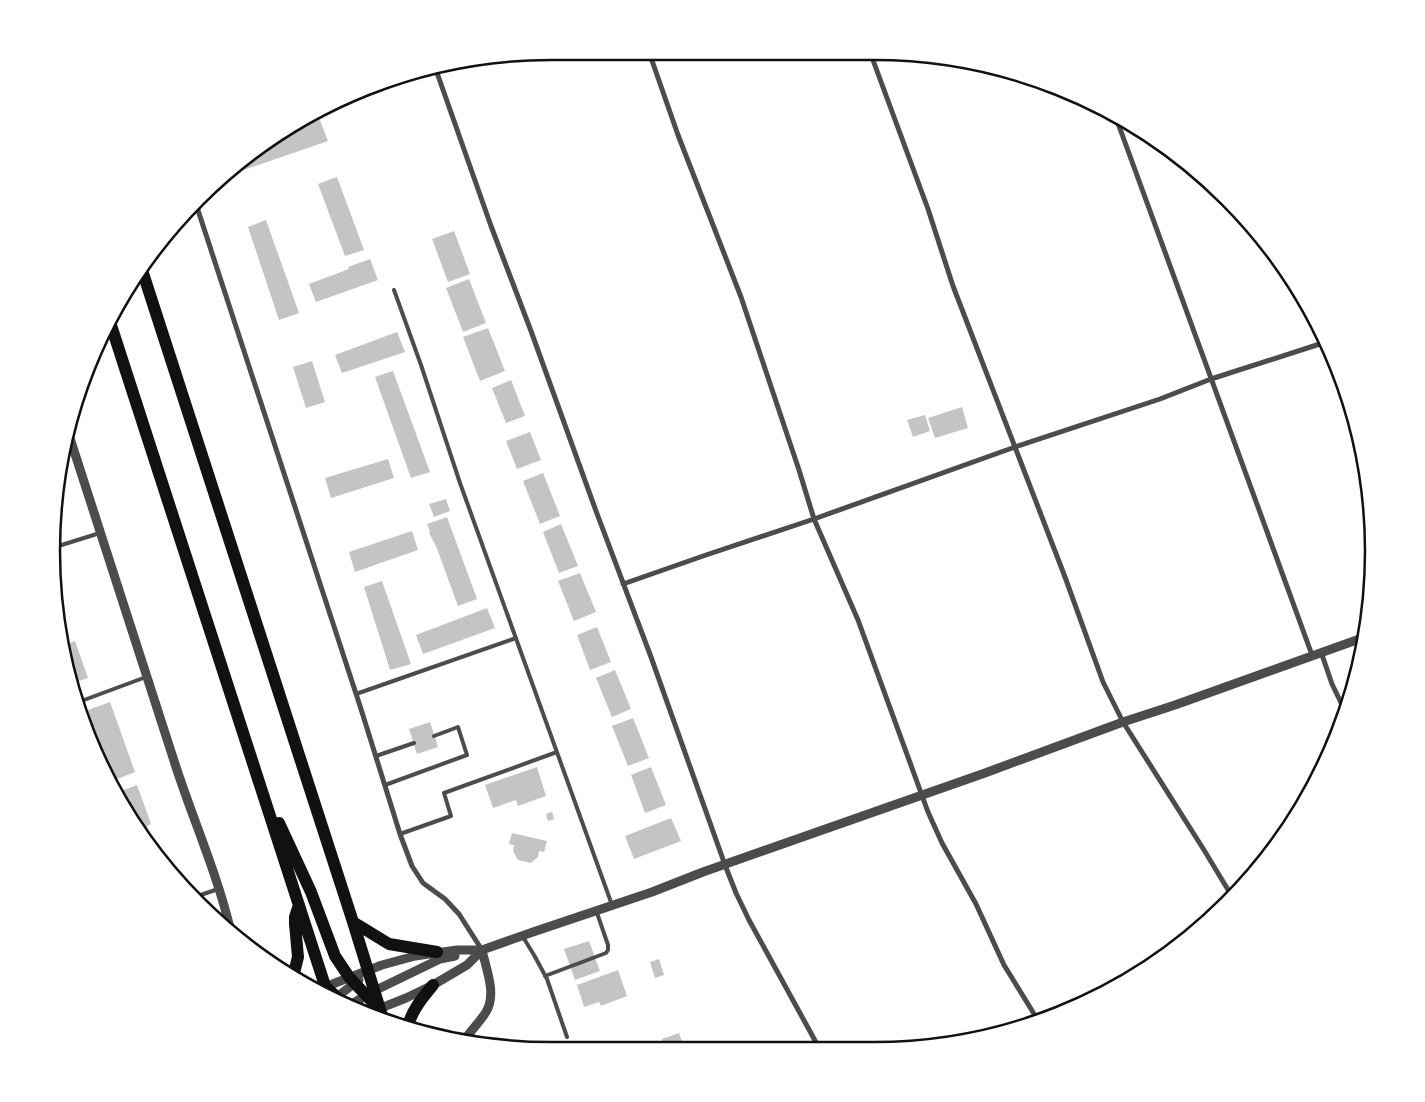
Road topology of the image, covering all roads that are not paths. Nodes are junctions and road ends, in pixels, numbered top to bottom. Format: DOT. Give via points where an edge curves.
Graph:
graph roads {
  1 [pos="653,60"];
  2 [pos="873,60"];
  3 [pos="438,73"];
  4 [pos="1119,125"];
  5 [pos="198,210"];
  6 [pos="144,276"];
  7 [pos="394,290"];
  8 [pos="113,331"];
  9 [pos="1319,344"];
  10 [pos="1211,379"];
  11 [pos="72,444"];
  12 [pos="1015,447"];
  13 [pos="814,519"];
  14 [pos="102,533"];
  15 [pos="60,546"];
  16 [pos="623,584"];
  17 [pos="516,638"];
  18 [pos="1357,640"];
  19 [pos="1317,653"];
  20 [pos="148,676"];
  21 [pos="356,694"];
  22 [pos="83,700"];
  23 [pos="1341,702"];
  24 [pos="1123,722"];
  25 [pos="434,736"];
  26 [pos="414,743"];
  27 [pos="557,752"];
  28 [pos="376,756"];
  29 [pos="254,766"];
  30 [pos="385,785"];
  31 [pos="921,796"];
  32 [pos="400,834"];
  33 [pos="725,865"];
  34 [pos="218,888"];
  35 [pos="1228,890"];
  36 [pos="201,895"];
  37 [pos="299,905"];
  38 [pos="612,905"];
  39 [pos="596,910"];
  40 [pos="226,919"];
  41 [pos="353,922"];
  42 [pos="522,936"];
  43 [pos="482,950"];
  44 [pos="437,952"];
  45 [pos="295,970"];
  46 [pos="368,970"];
  47 [pos="545,976"];
  48 [pos="352,980"];
  49 [pos="433,985"];
  50 [pos="329,988"];
  51 [pos="336,992"];
  52 [pos="336,992"];
  53 [pos="370,994"];
  54 [pos="356,1002"];
  55 [pos="379,1011"];
  56 [pos="383,1012"];
  57 [pos="1035,1015"];
  58 [pos="409,1021"];
  59 [pos="469,1035"];
  60 [pos="567,1038"];
  61 [pos="816,1042"];
  1 -- 13 [label="street" via="741,297"];
  2 -- 12 [label="street" via="953,286"];
  3 -- 16 [label="street"];
  4 -- 10 [label="street"];
  5 -- 21 [label="street"];
  6 -- 41 [label="main road"];
  7 -- 17 [label="lane"];
  8 -- 29 [label="main road"];
  9 -- 10 [label="street"];
  10 -- 12 [label="street"];
  10 -- 19 [label="street"];
  11 -- 14 [label="street"];
  12 -- 13 [label="street"];
  12 -- 24 [label="street" via="1103,682"];
  13 -- 16 [label="street"];
  13 -- 31 [label="street" via="858,620"];
  14 -- 15 [label="lane"];
  14 -- 20 [label="street"];
  16 -- 33 [label="street"];
  17 -- 21 [label="lane"];
  17 -- 27 [label="lane"];
  18 -- 19 [label="street"];
  19 -- 23 [label="street"];
  19 -- 24 [label="street"];
  20 -- 22 [label="lane"];
  20 -- 34 [label="street"];
  21 -- 28 [label="street"];
  24 -- 31 [label="street"];
  24 -- 35 [label="street"];
  25 -- 30 [label="lane" via="458,727 467,756"];
  26 -- 28 [label="lane"];
  27 -- 32 [label="lane" via="444,793 451,816"];
  27 -- 38 [label="lane"];
  28 -- 30 [label="street"];
  29 -- 37 [label="main road"];
  29 -- 48 [label="main road" via="311,892 335,956"];
  30 -- 32 [label="street"];
  31 -- 33 [label="street"];
  31 -- 57 [label="street" via="1004,965"];
  32 -- 43 [label="street" via="412,866 423,883 459,914"];
  33 -- 38 [label="street"];
  33 -- 61 [label="street" via="749,920"];
  34 -- 36 [label="lane"];
  34 -- 40 [label="street"];
  37 -- 45 [label="main road" via="295,917 298,957"];
  37 -- 50 [label="main road"];
  38 -- 39 [label="street"];
  39 -- 42 [label="street"];
  39 -- 47 [label="lane" via="608,945 606,953"];
  41 -- 44 [label="main road" via="389,944"];
  41 -- 46 [label="main road"];
  42 -- 43 [label="street"];
  42 -- 47 [label="lane"];
  43 -- 44 [label="street"];
  43 -- 49 [label="street" via="467,965"];
  43 -- 53 [label="street" via="440,958"];
  43 -- 59 [label="street" via="490,1001 485,1014"];
  44 -- 46 [label="street"];
  46 -- 48 [label="street"];
  46 -- 53 [label="main road"];
  47 -- 60 [label="lane"];
  48 -- 51 [label="street"];
  48 -- 52 [label="street"];
  48 -- 53 [label="main road"];
  49 -- 56 [label="street"];
  49 -- 58 [label="main road"];
  53 -- 54 [label="street"];
  53 -- 55 [label="main road"];
}
